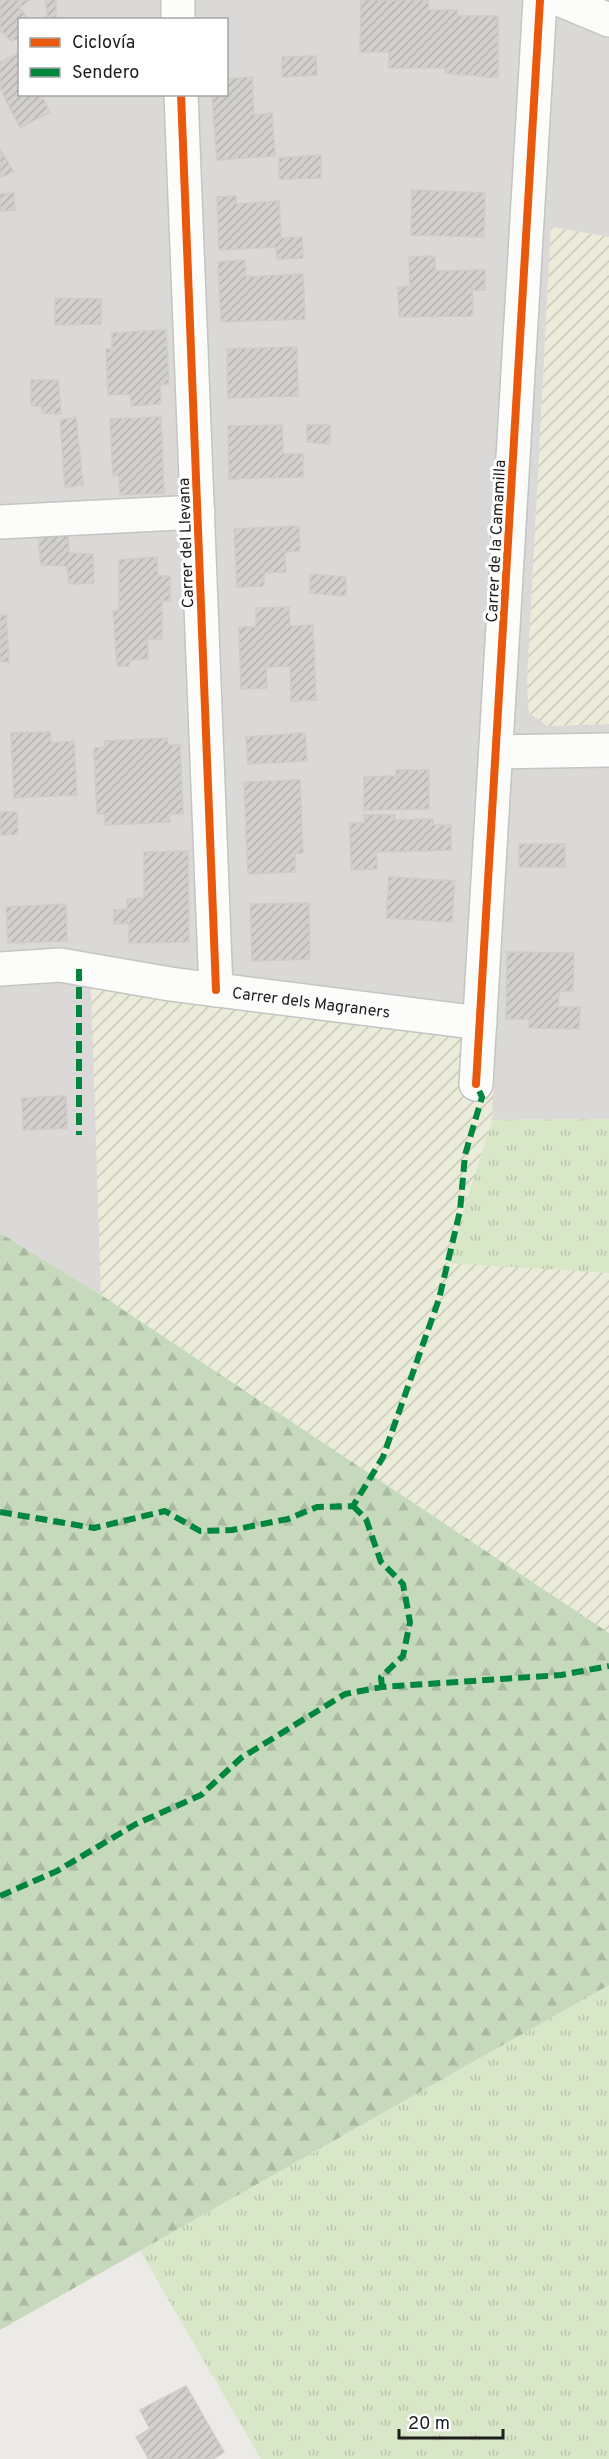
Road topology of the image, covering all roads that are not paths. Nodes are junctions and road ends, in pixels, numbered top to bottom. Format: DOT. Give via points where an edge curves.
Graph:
graph roads {
  1 [pos="178,0"];
  2 [pos="540,0"];
  3 [pos="561,0"];
  4 [pos="178,18"];
  5 [pos="609,20"];
  6 [pos="181,96"];
  7 [pos="198,512"];
  8 [pos="0,522"];
  9 [pos="609,750"];
  10 [pos="496,752"];
  11 [pos="0,969"];
  12 [pos="216,990"];
  13 [pos="480,1023"];
  14 [pos="477,1084"];
  1 -- 4 [label="street"];
  2 -- 10 [label="street, Carrer de la Camamilla"];
  3 -- 5 [label="street"];
  6 -- 7 [label="street, Carrer del Llevana"];
  7 -- 8 [label="street"];
  7 -- 12 [label="street, Carrer del Llevana"];
  9 -- 10 [label="street"];
  10 -- 13 [label="street, Carrer de la Camamilla"];
  11 -- 12 [label="street, Carrer dels Magraners" via="60,965"];
  12 -- 13 [label="street, Carrer dels Magraners"];
  13 -- 14 [label="street, Carrer de la Camamilla"];
}
